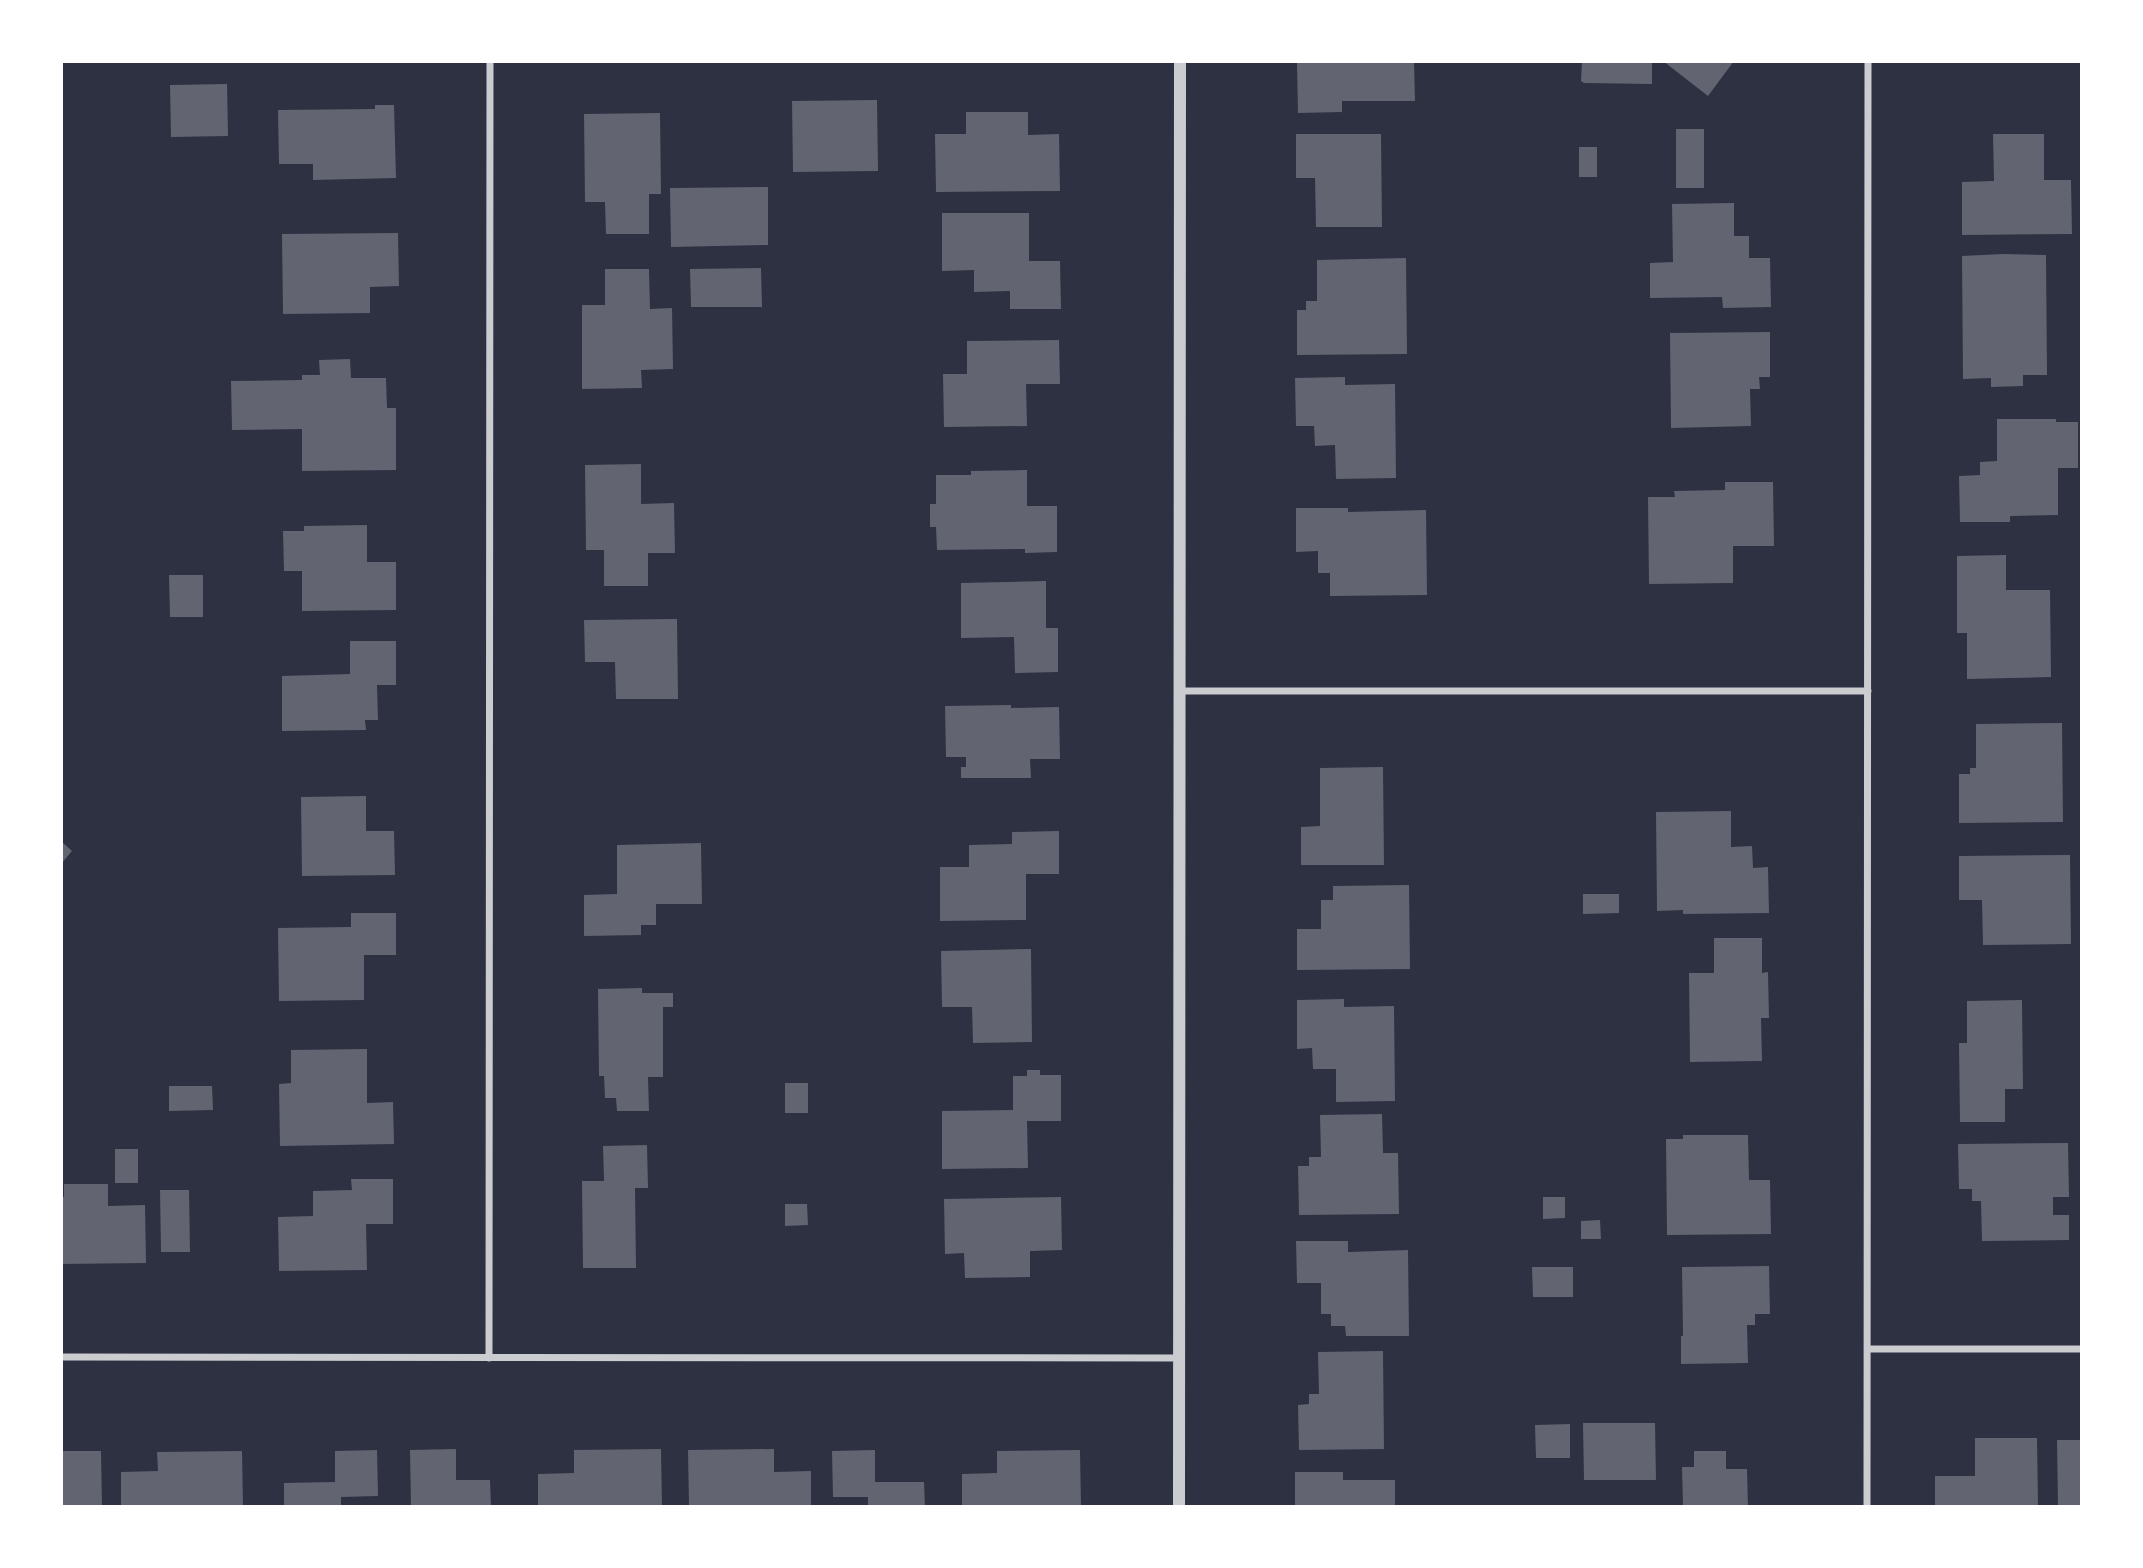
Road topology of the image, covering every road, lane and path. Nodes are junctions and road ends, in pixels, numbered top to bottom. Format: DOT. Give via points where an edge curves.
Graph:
graph roads {
  1 [pos="490,61"];
  2 [pos="1180,61"];
  3 [pos="1868,61"];
  4 [pos="1179,691"];
  5 [pos="1868,691"];
  6 [pos="1867,1349"];
  7 [pos="2082,1349"];
  8 [pos="61,1357"];
  9 [pos="489,1357"];
  10 [pos="1179,1357"];
  11 [pos="1179,1507"];
  12 [pos="1867,1507"];
  1 -- 9 [label="street"];
  2 -- 4 [label="street"];
  3 -- 5 [label="street"];
  4 -- 5 [label="street"];
  4 -- 10 [label="street"];
  5 -- 6 [label="street"];
  6 -- 7 [label="street"];
  6 -- 12 [label="street"];
  8 -- 9 [label="street"];
  9 -- 10 [label="street"];
  10 -- 11 [label="street"];
}
